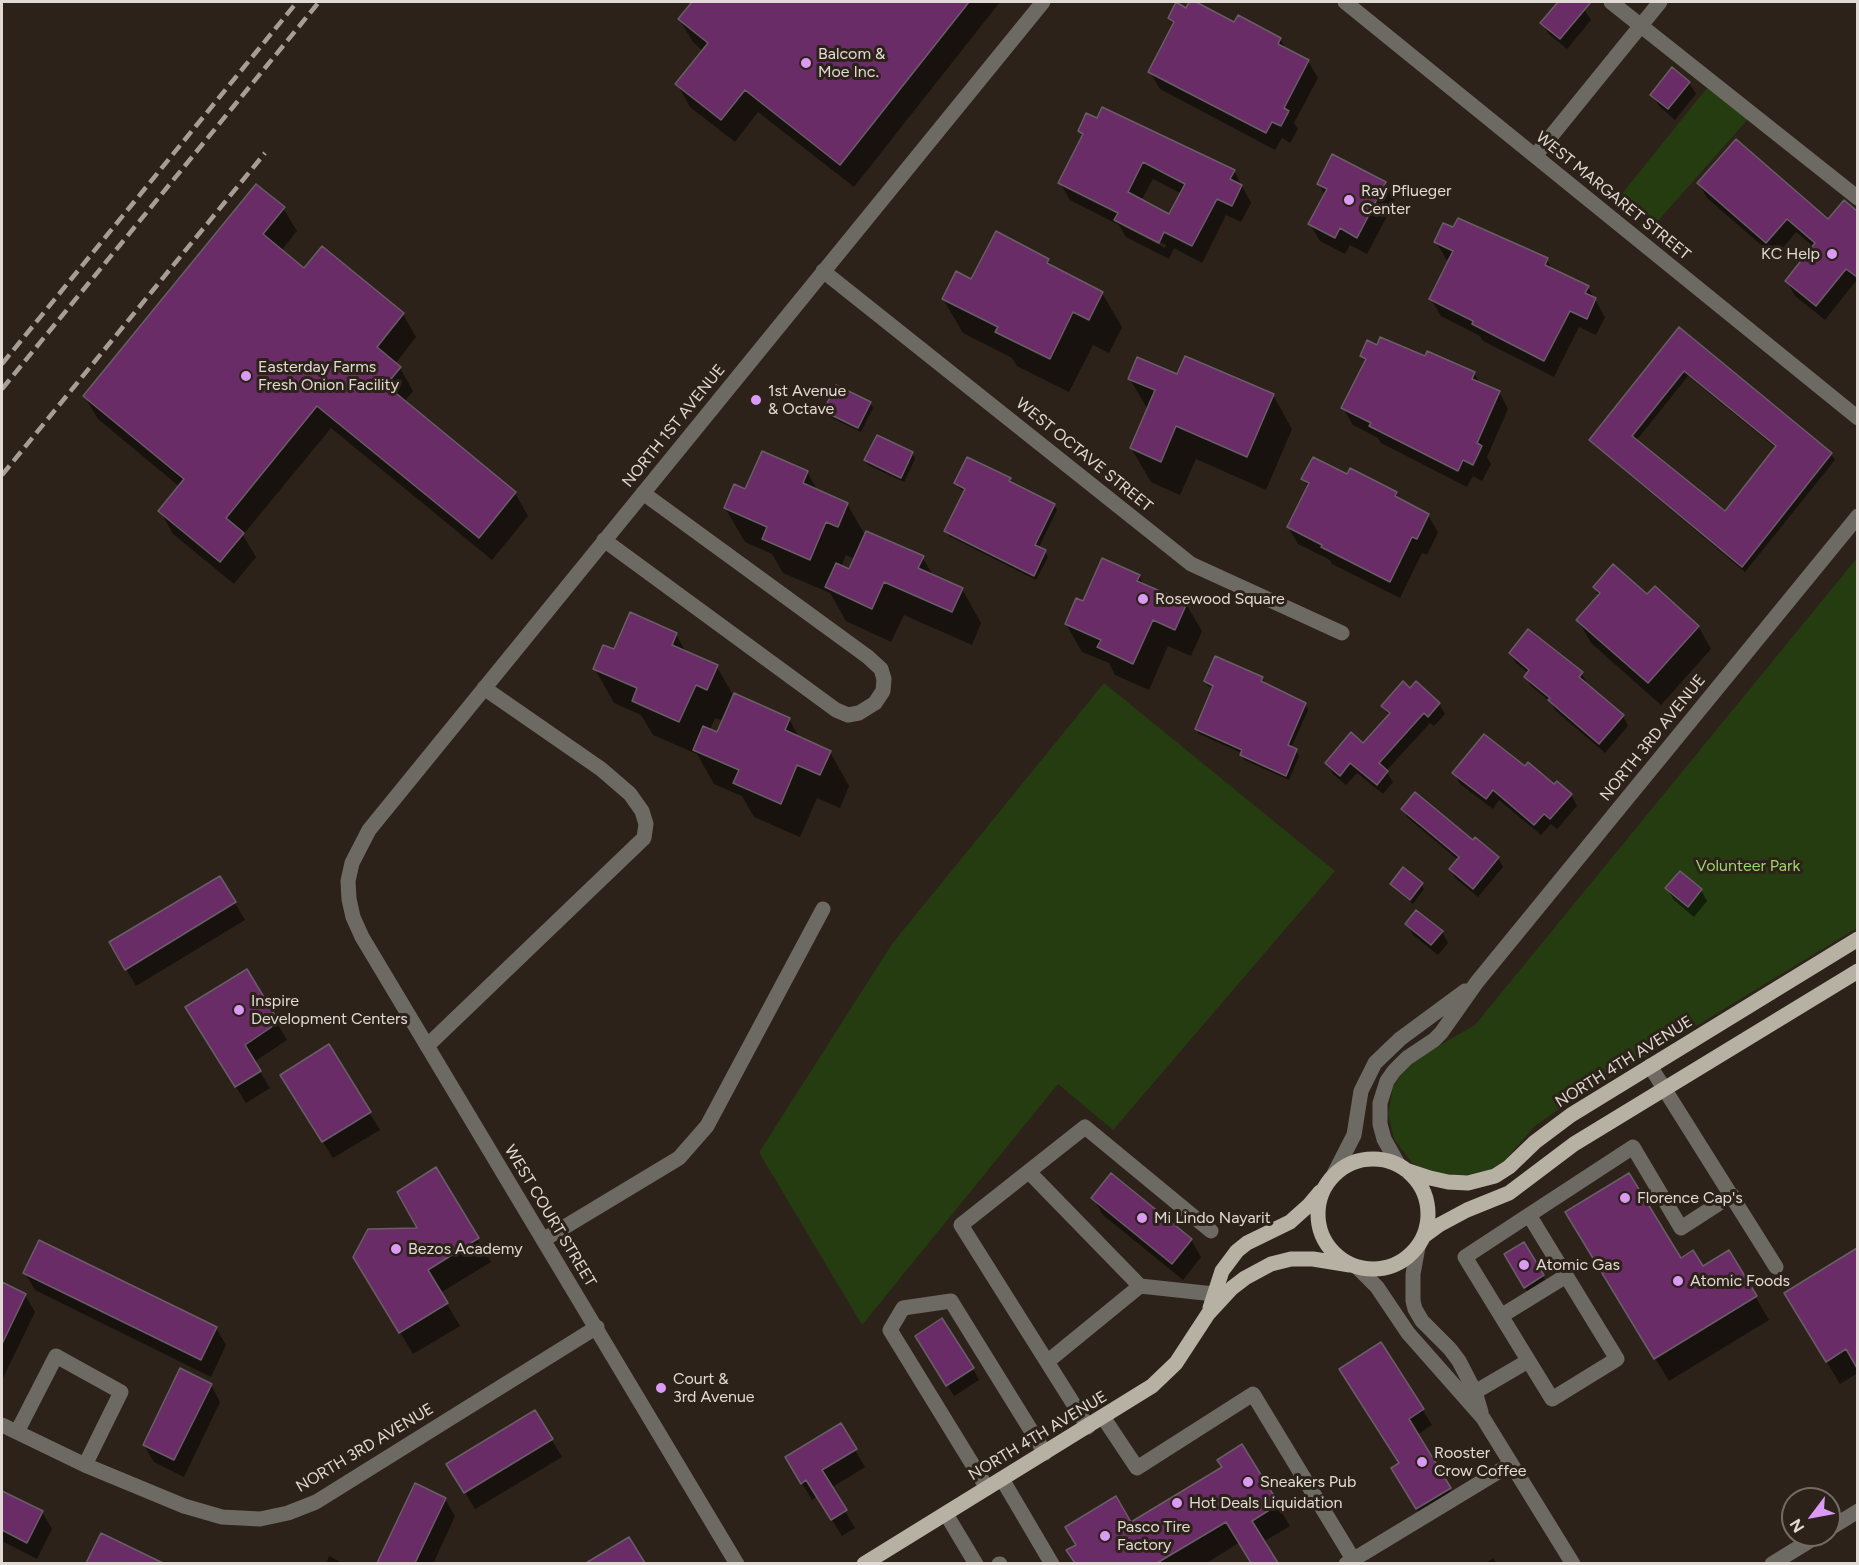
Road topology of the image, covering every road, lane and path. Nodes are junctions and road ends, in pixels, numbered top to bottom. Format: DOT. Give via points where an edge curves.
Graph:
graph roads {
  1 [pos="1043,2"];
  2 [pos="1345,2"];
  3 [pos="1611,2"];
  4 [pos="1660,2"];
  5 [pos="1641,25"];
  6 [pos="1535,156"];
  7 [pos="1857,198"];
  8 [pos="823,271"];
  9 [pos="1857,418"];
  10 [pos="643,493"];
  11 [pos="1857,516"];
  12 [pos="604,540"];
  13 [pos="1342,633"];
  14 [pos="484,688"];
  15 [pos="348,881"];
  16 [pos="824,909"];
  17 [pos="1857,939"];
  18 [pos="1857,971"];
  19 [pos="1477,982"];
  20 [pos="427,1046"];
  21 [pos="1650,1066"];
  22 [pos="1664,1088"];
  23 [pos="1402,1167"];
  24 [pos="1029,1172"];
  25 [pos="1330,1179"];
  26 [pos="1732,1195"];
  27 [pos="1529,1215"];
  28 [pos="1211,1232"];
  29 [pos="543,1240"];
  30 [pos="1421,1241"];
  31 [pos="1354,1267"];
  32 [pos="1776,1267"];
  33 [pos="1566,1276"];
  34 [pos="1140,1286"];
  35 [pos="1214,1294"];
  36 [pos="1208,1314"];
  37 [pos="1501,1316"];
  38 [pos="597,1327"];
  39 [pos="1528,1361"];
  40 [pos="1047,1362"];
  41 [pos="1475,1392"];
  42 [pos="1103,1417"];
  43 [pos="1483,1418"];
  44 [pos="2,1425"];
  45 [pos="1088,1427"];
  46 [pos="17,1432"];
  47 [pos="1045,1453"];
  48 [pos="1511,1464"];
  49 [pos="85,1465"];
  50 [pos="1002,1479"];
  51 [pos="987,1488"];
  52 [pos="1857,1511"];
  53 [pos="946,1514"];
  54 [pos="1841,1521"];
  55 [pos="1799,1547"];
  56 [pos="1350,1561"];
  57 [pos="737,1563"];
  58 [pos="864,1563"];
  59 [pos="976,1563"];
  60 [pos="1052,1563"];
  61 [pos="1572,1563"];
  62 [pos="1772,1563"];
  1 -- 8 [label="street, NORTH 1ST AVENUE"];
  2 -- 6 [label="street, WEST MARGARET STREET"];
  3 -- 5 [label="street"];
  4 -- 5 [label="street"];
  5 -- 6 [label="street"];
  5 -- 7 [label="street"];
  6 -- 9 [label="street, WEST MARGARET STREET"];
  8 -- 10 [label="street, NORTH 1ST AVENUE"];
  8 -- 13 [label="street, WEST OCTAVE STREET" via="1191,564"];
  10 -- 12 [label="street, NORTH 1ST AVENUE"];
  10 -- 12 [label="street" via="881,669 883,691 875,703 848,715 836,710"];
  11 -- 19 [label="street, NORTH 3RD AVENUE"];
  12 -- 14 [label="street, NORTH 1ST AVENUE"];
  14 -- 15 [label="street, NORTH 1ST AVENUE" via="369,830 352,863"];
  14 -- 20 [label="street" via="601,769 630,794 642,811 646,824 644,838"];
  15 -- 20 [label="street, WEST COURT STREET" via="353,917 362,937"];
  16 -- 29 [label="street" via="707,1126 679,1158"];
  17 -- 21 [label="main road, NORTH 4TH AVENUE"];
  18 -- 22 [label="main road"];
  19 -- 23 [label="street, NORTH 3RD AVENUE" via="1441,1033 1399,1064 1387,1081 1380,1103 1380,1124 1384,1139"];
  19 -- 25 [label="street, NORTH 3RD AVENUE" via="1400,1039 1375,1063 1361,1091 1354,1135"];
  20 -- 29 [label="street, WEST COURT STREET"];
  21 -- 22 [label="street"];
  21 -- 23 [label="main road, NORTH 4TH AVENUE" via="1554,1126 1495,1176 1468,1183 1448,1182"];
  22 -- 26 [label="street"];
  22 -- 30 [label="main road" via="1574,1144 1515,1190 1439,1225"];
  23 -- 25 [label="main road" via="1381,1158 1361,1160 1347,1165"];
  23 -- 30 [label="main road" via="1424,1192 1428,1207 1428,1222"];
  24 -- 28 [label="street" via="1085,1127"];
  24 -- 34 [label="street"];
  24 -- 40 [label="street" via="961,1225"];
  25 -- 31 [label="main road" via="1320,1197 1319,1226 1333,1253"];
  25 -- 35 [label="main road, NORTH 4TH AVENUE" via="1290,1222 1237,1251 1222,1271"];
  26 -- 27 [label="street" via="1681,1228 1633,1147"];
  26 -- 32 [label="street"];
  27 -- 33 [label="street"];
  27 -- 37 [label="street" via="1465,1257"];
  29 -- 38 [label="street, WEST COURT STREET"];
  30 -- 31 [label="main road" via="1410,1256 1394,1266 1376,1270"];
  30 -- 41 [label="street" via="1413,1274 1415,1309 1454,1355"];
  31 -- 36 [label="main road, NORTH 4TH AVENUE" via="1302,1259 1271,1264 1232,1288"];
  31 -- 43 [label="street" via="1377,1287 1407,1333"];
  33 -- 37 [label="street"];
  33 -- 39 [label="street" via="1617,1359 1552,1400"];
  34 -- 35 [label="street"];
  34 -- 40 [label="street"];
  35 -- 36 [label="main road, NORTH 4TH AVENUE"];
  36 -- 42 [label="main road, NORTH 4TH AVENUE" via="1187,1349 1163,1376"];
  37 -- 39 [label="street"];
  38 -- 49 [label="street, NORTH 3RD AVENUE" via="316,1502 288,1512 260,1519 222,1517 184,1506"];
  38 -- 57 [label="street, WEST COURT STREET"];
  39 -- 41 [label="street"];
  40 -- 45 [label="street"];
  41 -- 43 [label="street"];
  42 -- 45 [label="main road, NORTH 4TH AVENUE"];
  42 -- 56 [label="street" via="1137,1468 1253,1394"];
  43 -- 48 [label="street"];
  44 -- 46 [label="street, NORTH 3RD AVENUE"];
  45 -- 47 [label="main road, NORTH 4TH AVENUE"];
  46 -- 49 [label="street, NORTH 3RD AVENUE"];
  46 -- 49 [label="street" via="56,1356 122,1392"];
  47 -- 50 [label="main road, NORTH 4TH AVENUE"];
  47 -- 51 [label="street" via="951,1300 903,1308 890,1330"];
  48 -- 56 [label="street"];
  48 -- 61 [label="street"];
  50 -- 51 [label="main road, NORTH 4TH AVENUE"];
  50 -- 60 [label="street"];
  51 -- 53 [label="main road, NORTH 4TH AVENUE"];
  52 -- 54 [label="street"];
  53 -- 58 [label="main road, NORTH 4TH AVENUE"];
  53 -- 59 [label="street"];
  55 -- 62 [label="street"];
}
